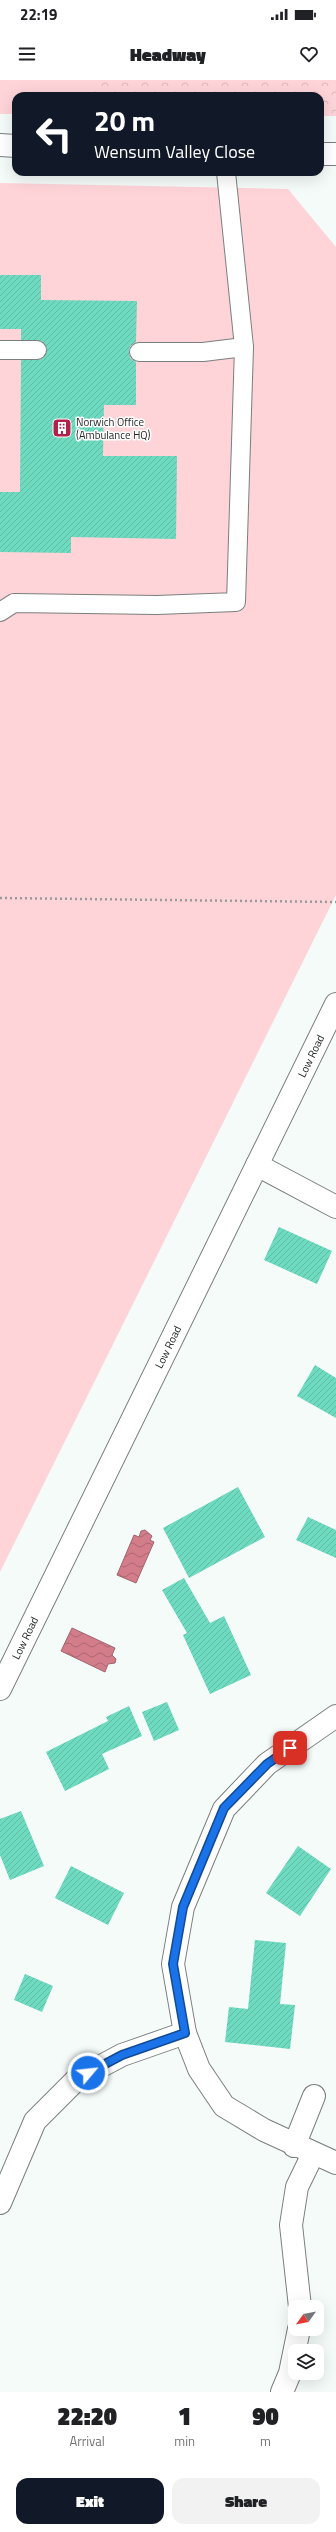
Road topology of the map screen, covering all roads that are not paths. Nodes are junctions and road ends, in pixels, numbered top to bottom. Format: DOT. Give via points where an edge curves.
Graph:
graph roads {
  1 [pos="0,145"];
  2 [pos="12,146"];
  3 [pos="324,154"];
  4 [pos="336,154"];
  5 [pos="226,176"];
  6 [pos="244,347"];
  7 [pos="0,350"];
  8 [pos="37,350"];
  9 [pos="139,352"];
  10 [pos="0,612"];
  11 [pos="336,1004"];
  12 [pos="257,1165"];
  13 [pos="336,1206"];
  14 [pos="0,1689"];
  15 [pos="336,1716"];
  16 [pos="185,2033"];
  17 [pos="314,2096"];
  18 [pos="303,2150"];
  19 [pos="336,2163"];
  20 [pos="0,2203"];
  21 [pos="299,2300"];
  22 [pos="298,2336"];
  23 [pos="282,2392"];
  1 -- 2 [label="street"];
  3 -- 4 [label="street"];
  5 -- 6 [label="lane"];
  6 -- 9 [label="lane" via="203,352"];
  6 -- 10 [label="lane" via="236,602 142,605 14,603"];
  7 -- 8 [label="lane"];
  11 -- 12 [label="street, Low Road"];
  12 -- 13 [label="street"];
  12 -- 14 [label="street, Low Road"];
  15 -- 16 [label="street" via="267,1764 224,1808 183,1907 173,1964"];
  16 -- 18 [label="street" via="199,2070 224,2106"];
  16 -- 20 [label="street" via="122,2055 77,2079 35,2122"];
  17 -- 18 [label="street"];
  18 -- 19 [label="street"];
  18 -- 21 [label="street" via="291,2225"];
  22 -- 23 [label="street" via="290,2373"];
}
